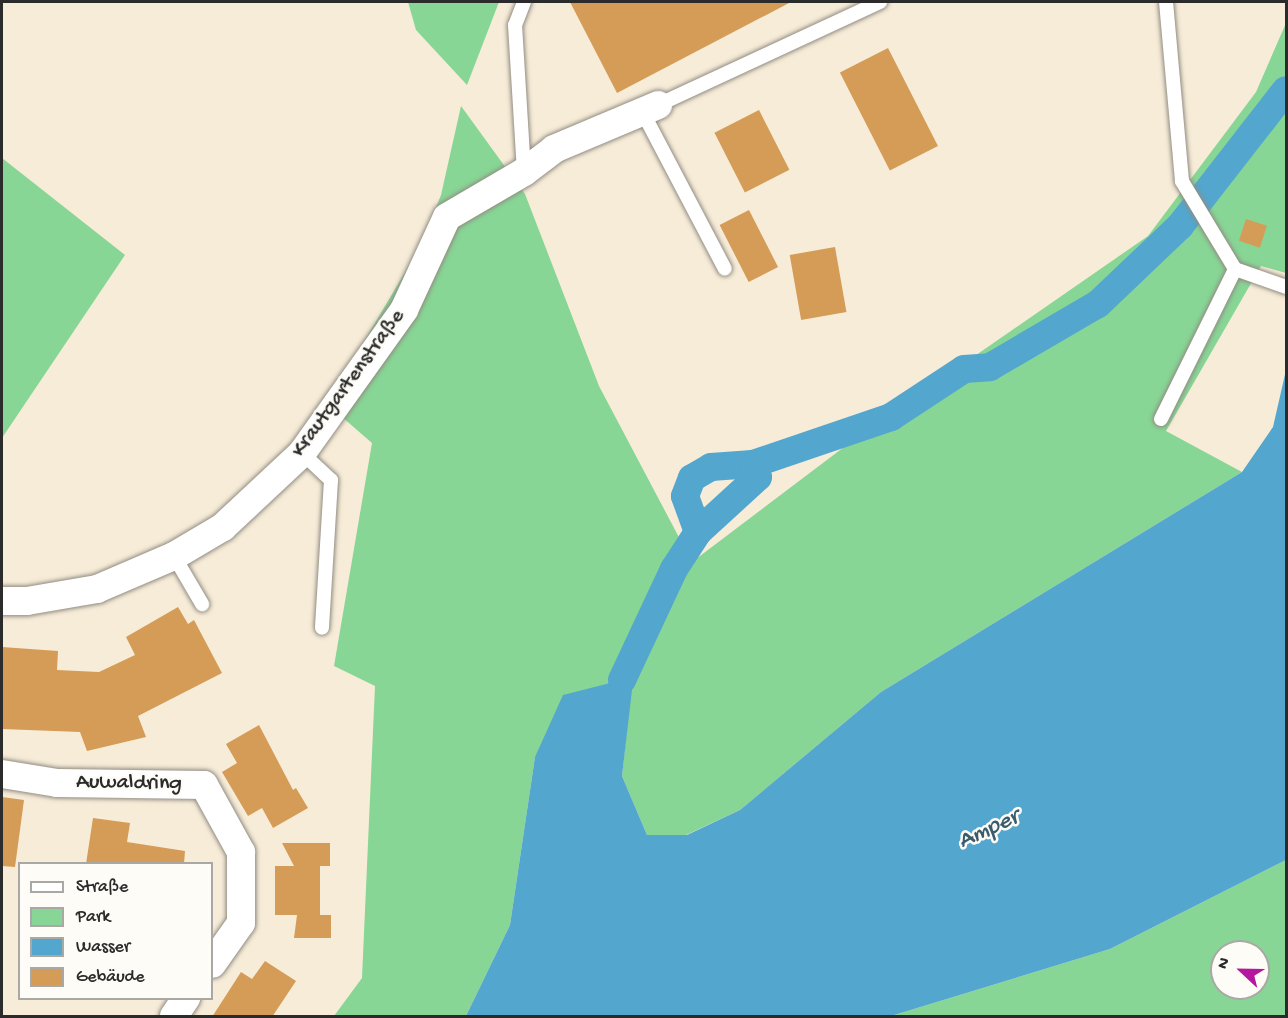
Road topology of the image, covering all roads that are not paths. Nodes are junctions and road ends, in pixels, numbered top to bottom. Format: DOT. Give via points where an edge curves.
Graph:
graph roads {
  1 [pos="524,2"];
  2 [pos="880,2"];
  3 [pos="1166,2"];
  4 [pos="650,108"];
  5 [pos="524,172"];
  6 [pos="725,269"];
  7 [pos="1235,269"];
  8 [pos="1287,287"];
  9 [pos="1161,419"];
  10 [pos="302,453"];
  11 [pos="174,556"];
  12 [pos="2,602"];
  13 [pos="202,604"];
  14 [pos="322,628"];
  15 [pos="2,774"];
  16 [pos="213,963"];
  17 [pos="185,1000"];
  18 [pos="174,1017"];
  1 -- 5 [label="lane" via="515,25"];
  2 -- 4 [label="lane"];
  3 -- 7 [label="lane" via="1182,181"];
  4 -- 5 [label="street, Krautgartenstraße" via="554,149"];
  4 -- 6 [label="lane"];
  5 -- 10 [label="street, Krautgartenstraße" via="447,217 404,310"];
  7 -- 8 [label="lane"];
  7 -- 9 [label="lane"];
  10 -- 11 [label="street, Krautgartenstraße" via="223,527"];
  10 -- 14 [label="lane" via="331,480"];
  11 -- 12 [label="street, Krautgartenstraße" via="97,589"];
  11 -- 13 [label="lane"];
  15 -- 16 [label="street, Auwaldring" via="57,783 204,785 241,852 241,923"];
  17 -- 18 [label="street"];
}
